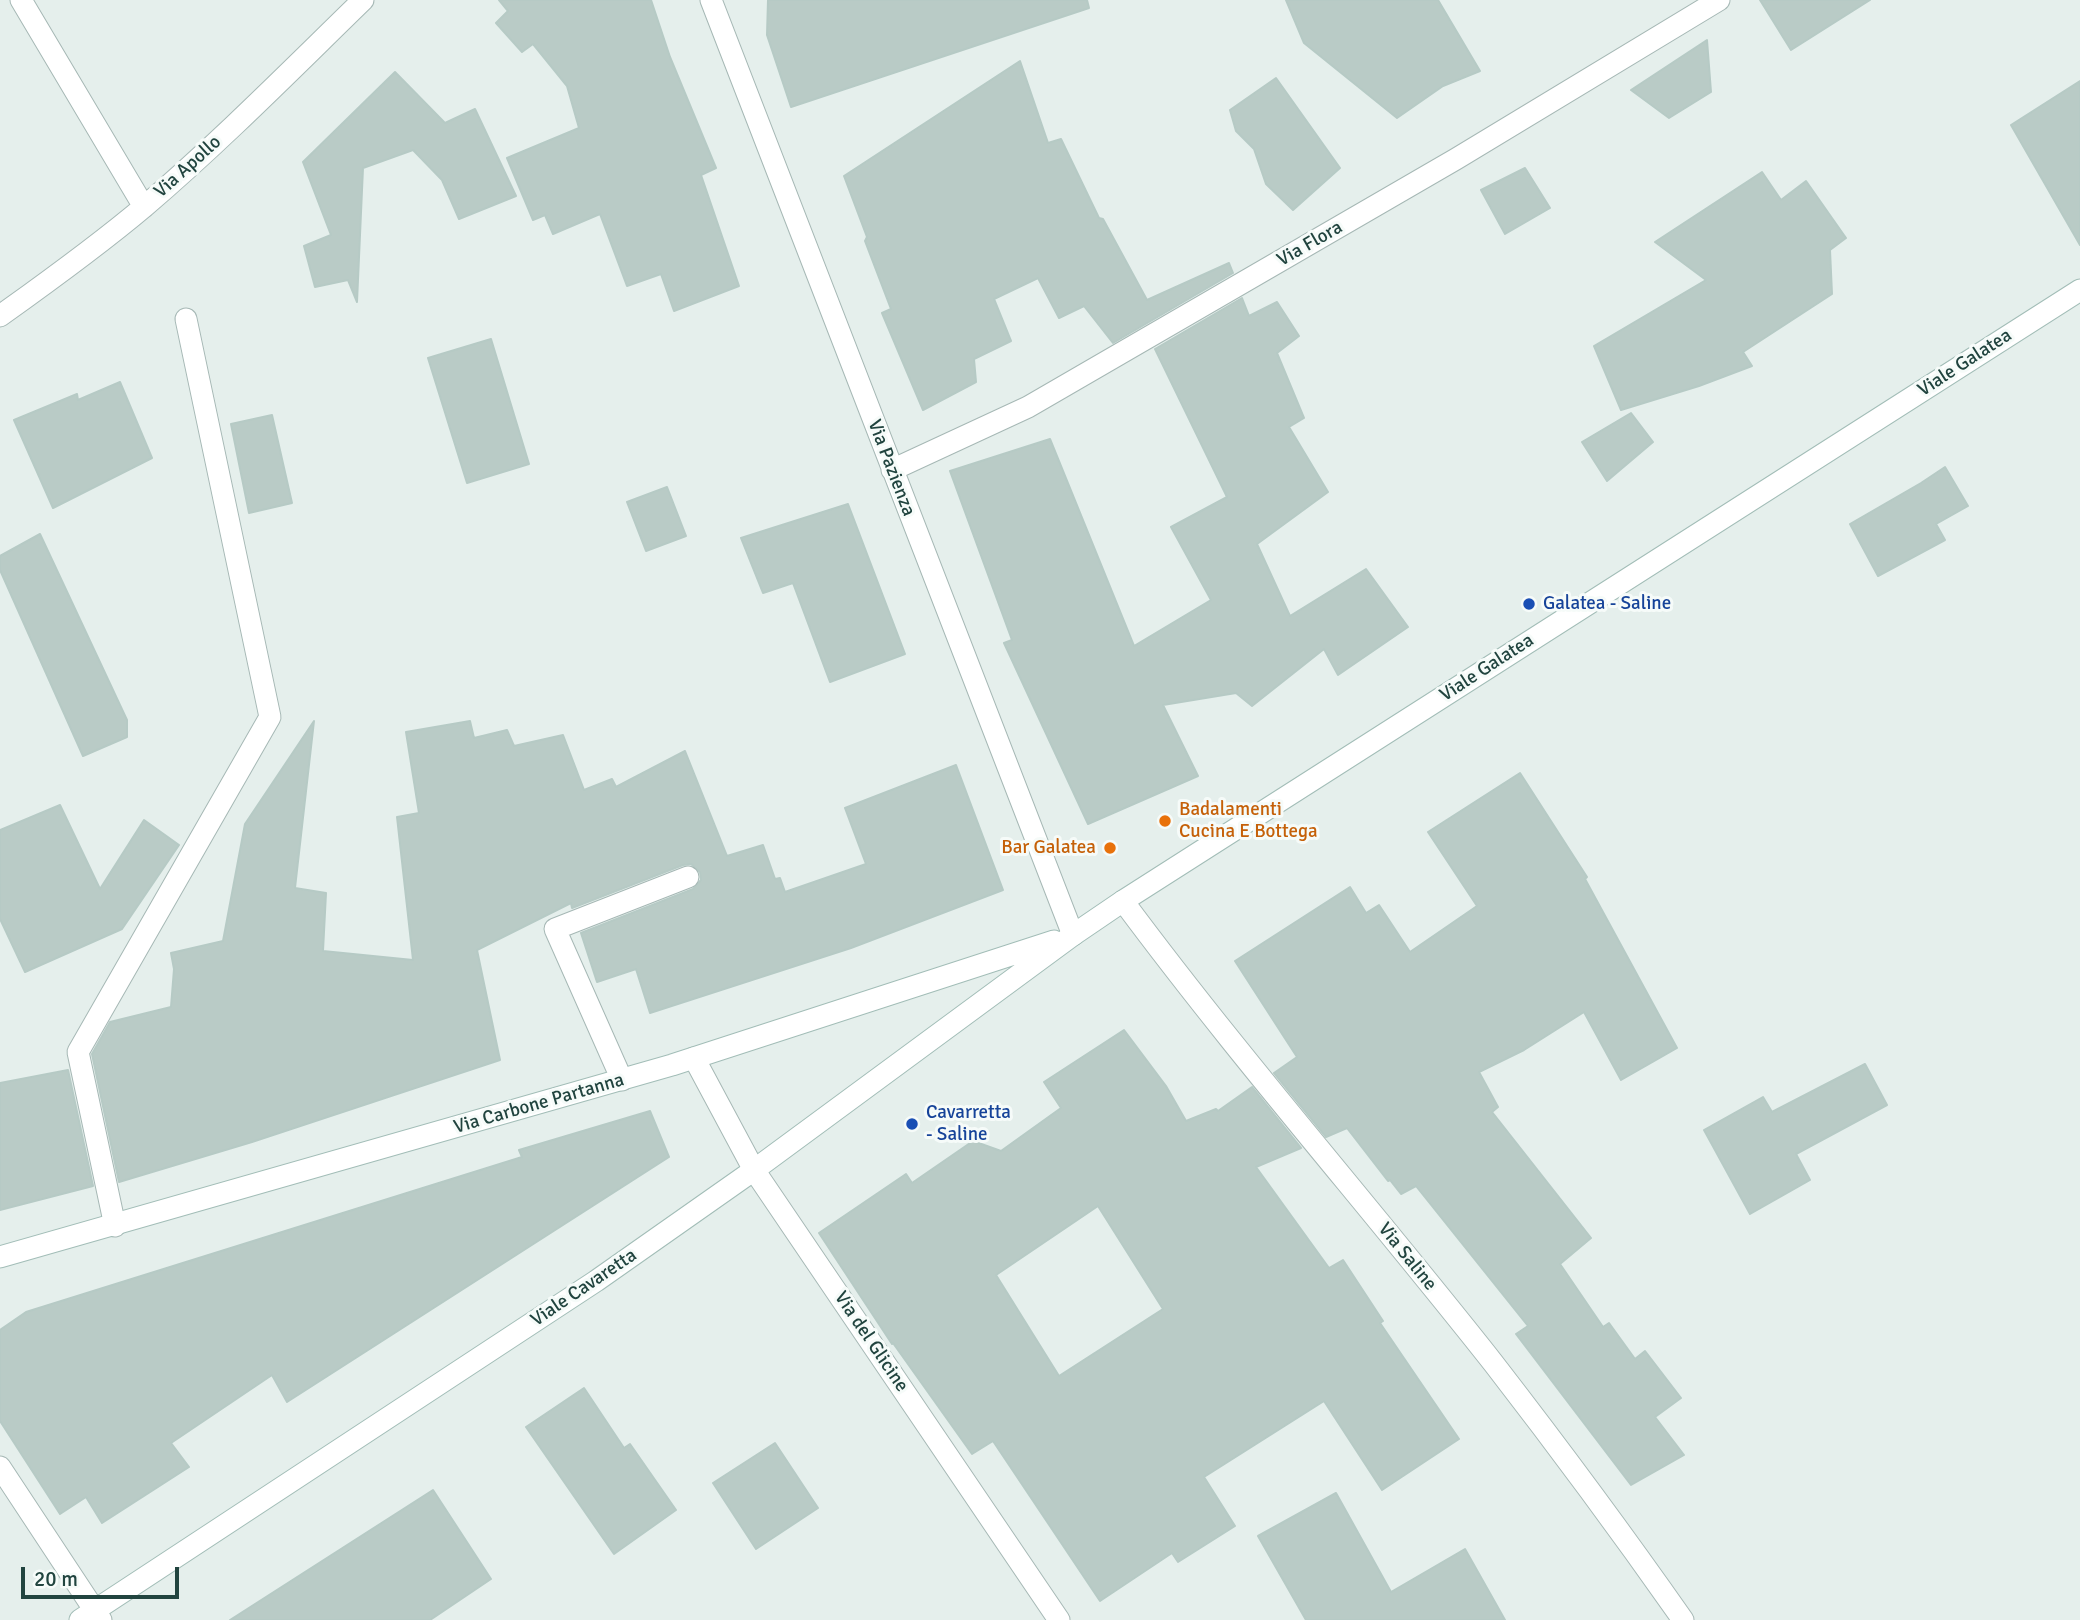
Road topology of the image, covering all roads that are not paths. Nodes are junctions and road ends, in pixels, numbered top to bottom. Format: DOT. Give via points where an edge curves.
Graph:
graph roads {
  1 [pos="21,0"];
  2 [pos="363,0"];
  3 [pos="711,0"];
  4 [pos="1718,0"];
  5 [pos="144,207"];
  6 [pos="2080,290"];
  7 [pos="0,316"];
  8 [pos="186,318"];
  9 [pos="892,470"];
  10 [pos="688,877"];
  11 [pos="1123,901"];
  12 [pos="1073,935"];
  13 [pos="694,1058"];
  14 [pos="622,1080"];
  15 [pos="754,1170"];
  16 [pos="115,1226"];
  17 [pos="0,1257"];
  18 [pos="0,1467"];
  19 [pos="92,1617"];
  20 [pos="1681,1619"];
  21 [pos="1059,1620"];
  1 -- 5 [label="street"];
  2 -- 5 [label="street, Via Apollo"];
  3 -- 9 [label="street, Via Pazienza"];
  4 -- 9 [label="street, Via Flora" via="1457,159 1028,407"];
  5 -- 7 [label="street, Via Apollo"];
  6 -- 11 [label="street, Viale Galatea"];
  8 -- 16 [label="street" via="270,717 78,1052"];
  9 -- 12 [label="street, Via Pazienza"];
  10 -- 14 [label="street" via="555,929"];
  11 -- 12 [label="street, Viale Galatea"];
  11 -- 20 [label="street, Via Saline" via="1182,981 1493,1364"];
  12 -- 13 [label="street, Via Carbone Partanna"];
  12 -- 15 [label="street, Viale Cavaretta"];
  13 -- 14 [label="street, Via Carbone Partanna"];
  13 -- 15 [label="street, Via del Glicine"];
  14 -- 16 [label="street, Via Carbone Partanna"];
  15 -- 19 [label="street, Viale Cavaretta" via="596,1281"];
  15 -- 21 [label="street, Via del Glicine"];
  16 -- 17 [label="street, Via Carbone Partanna"];
  18 -- 19 [label="street"];
}
